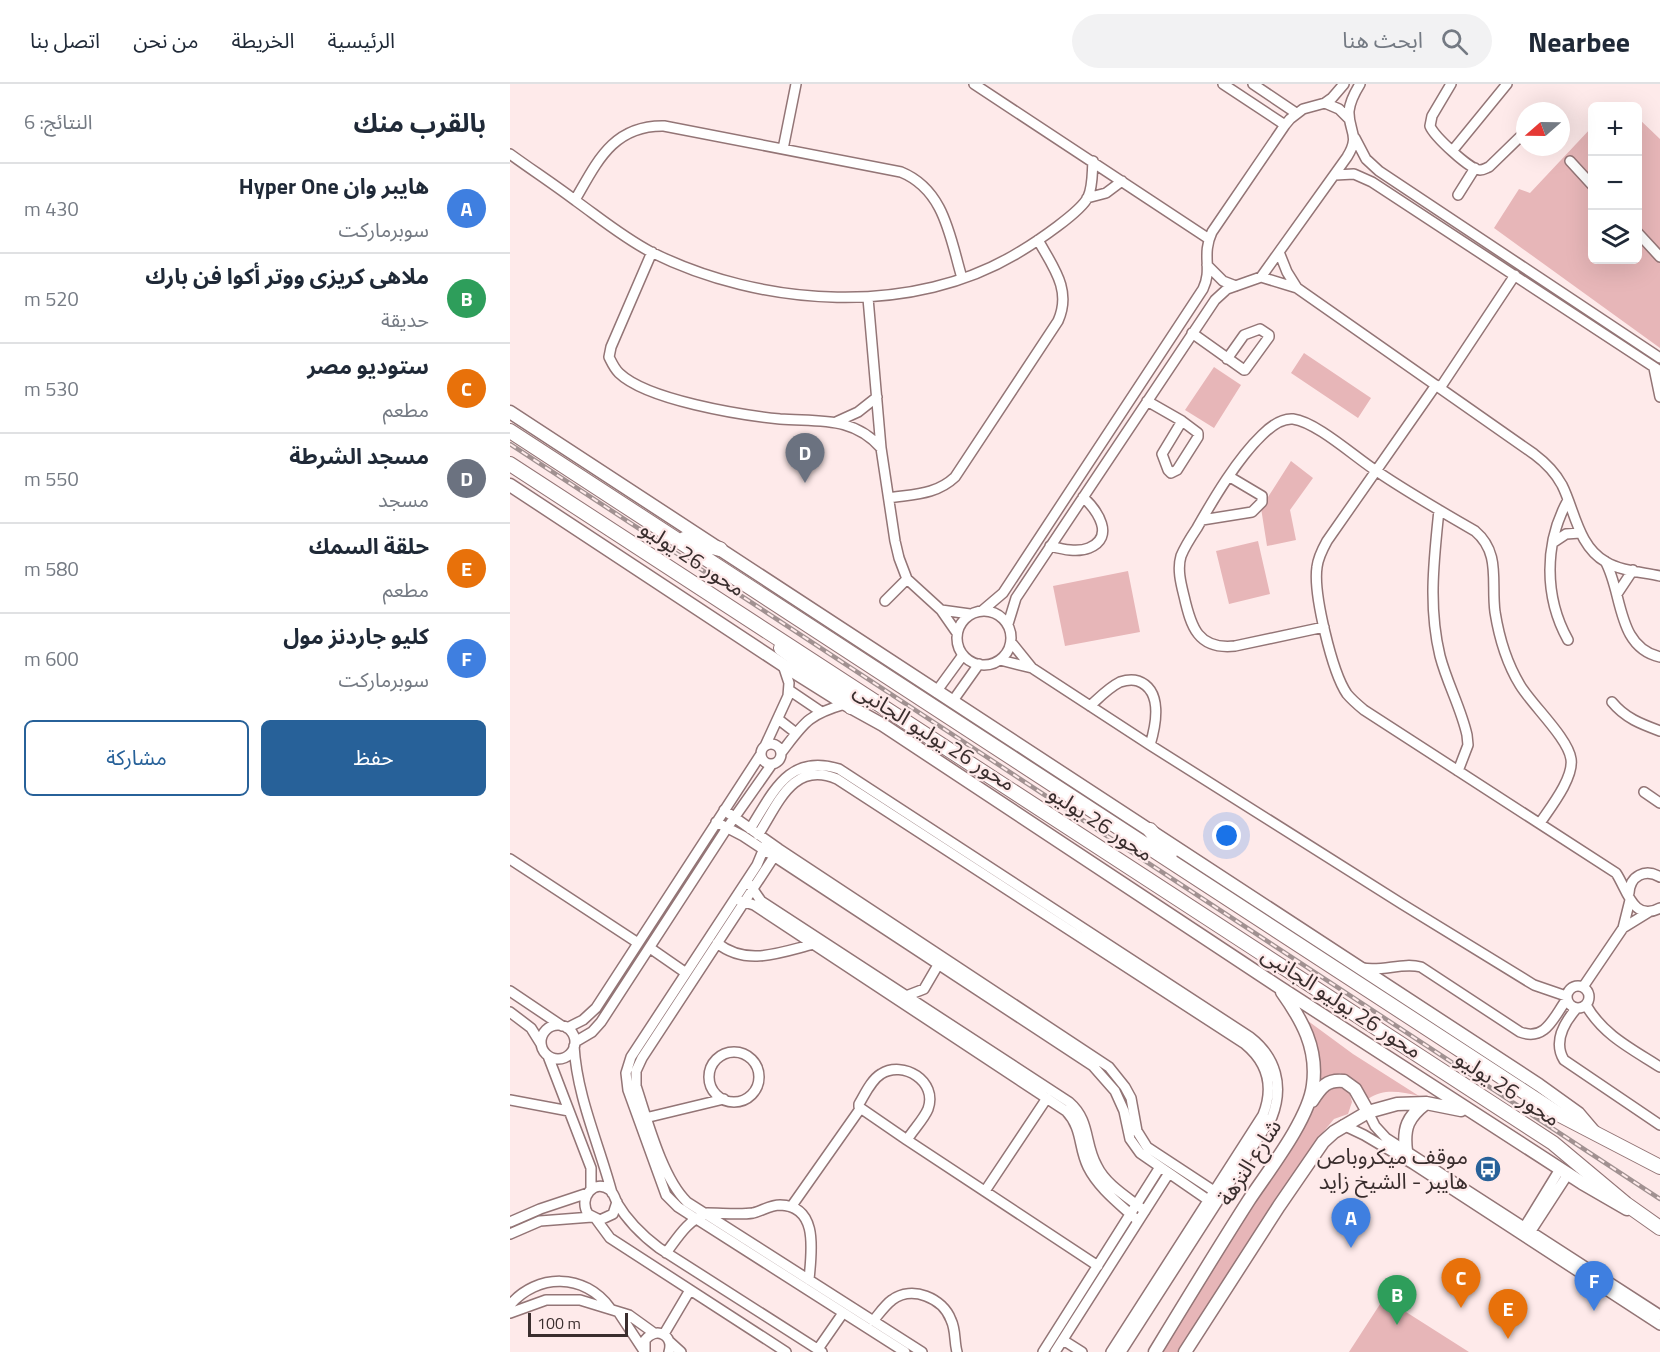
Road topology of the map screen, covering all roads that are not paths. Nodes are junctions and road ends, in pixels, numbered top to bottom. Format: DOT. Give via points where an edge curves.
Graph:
graph roads {
  1 [pos="796,84"];
  2 [pos="1223,84"];
  3 [pos="1253,84"];
  4 [pos="1451,84"];
  5 [pos="1507,84"];
  6 [pos="1344,85"];
  7 [pos="980,86"];
  8 [pos="1357,88"];
  9 [pos="1325,103"];
  10 [pos="1296,113"];
  11 [pos="1349,119"];
  12 [pos="1285,125"];
  13 [pos="1354,135"];
  14 [pos="1516,140"];
  15 [pos="783,149"];
  16 [pos="1453,150"];
  17 [pos="510,154"];
  18 [pos="1093,161"];
  19 [pos="1570,161"];
  20 [pos="1475,168"];
  21 [pos="1384,174"];
  22 [pos="1335,175"];
  23 [pos="1588,180"];
  24 [pos="1122,181"];
  25 [pos="1377,186"];
  26 [pos="1458,195"];
  27 [pos="1088,198"];
  28 [pos="575,200"];
  29 [pos="1642,237"];
  30 [pos="1209,238"];
  31 [pos="1038,240"];
  32 [pos="652,252"];
  33 [pos="1279,252"];
  34 [pos="1660,257"];
  35 [pos="1208,265"];
  36 [pos="1515,275"];
  37 [pos="1261,277"];
  38 [pos="962,278"];
  39 [pos="1237,286"];
  40 [pos="1297,288"];
  41 [pos="868,298"];
  42 [pos="1192,333"];
  43 [pos="1660,358"];
  44 [pos="1227,359"];
  45 [pos="1657,370"];
  46 [pos="1438,387"];
  47 [pos="877,397"];
  48 [pos="1660,397"];
  49 [pos="1147,401"];
  50 [pos="512,412"];
  51 [pos="1182,421"];
  52 [pos="835,422"];
  53 [pos="510,431"];
  54 [pos="882,448"];
  55 [pos="510,465"];
  56 [pos="1376,471"];
  57 [pos="1230,477"];
  58 [pos="510,485"];
  59 [pos="1083,497"];
  60 [pos="889,498"];
  61 [pos="1568,500"];
  62 [pos="1439,510"];
  63 [pos="1202,520"];
  64 [pos="1580,533"];
  65 [pos="671,536"];
  66 [pos="1554,542"];
  67 [pos="1050,546"];
  68 [pos="720,549"];
  69 [pos="1605,561"];
  70 [pos="1633,570"];
  71 [pos="1660,576"];
  72 [pos="907,579"];
  73 [pos="1617,594"];
  74 [pos="885,601"];
  75 [pos="941,610"];
  76 [pos="983,610"];
  77 [pos="970,614"];
  78 [pos="1008,624"];
  79 [pos="1324,627"];
  80 [pos="767,630"];
  81 [pos="957,633"];
  82 [pos="1568,640"];
  83 [pos="1011,642"];
  84 [pos="963,655"];
  85 [pos="1660,657"];
  86 [pos="1000,660"];
  87 [pos="980,664"];
  88 [pos="783,665"];
  89 [pos="1032,668"];
  90 [pos="789,690"];
  91 [pos="936,692"];
  92 [pos="952,702"];
  93 [pos="1612,702"];
  94 [pos="848,705"];
  95 [pos="1090,706"];
  96 [pos="820,711"];
  97 [pos="778,719"];
  98 [pos="1660,731"];
  99 [pos="796,733"];
  100 [pos="1150,744"];
  101 [pos="763,750"];
  102 [pos="781,753"];
  103 [pos="772,764"];
  104 [pos="1458,771"];
  105 [pos="1644,792"];
  106 [pos="1660,803"];
  107 [pos="724,810"];
  108 [pos="736,818"];
  109 [pos="716,822"];
  110 [pos="1540,824"];
  111 [pos="727,828"];
  112 [pos="1150,830"];
  113 [pos="754,832"];
  114 [pos="765,845"];
  115 [pos="776,853"];
  116 [pos="510,859"];
  117 [pos="1660,866"];
  118 [pos="1181,867"];
  119 [pos="1616,873"];
  120 [pos="1644,873"];
  121 [pos="1660,876"];
  122 [pos="749,885"];
  123 [pos="1629,898"];
  124 [pos="739,900"];
  125 [pos="1656,910"];
  126 [pos="1623,928"];
  127 [pos="638,943"];
  128 [pos="717,944"];
  129 [pos="814,944"];
  130 [pos="650,948"];
  131 [pos="938,965"];
  132 [pos="1360,967"];
  133 [pos="686,973"];
  134 [pos="1276,985"];
  135 [pos="1583,987"];
  136 [pos="924,988"];
  137 [pos="510,991"];
  138 [pos="906,996"];
  139 [pos="1566,997"];
  140 [pos="1586,1005"];
  141 [pos="1576,1008"];
  142 [pos="928,1010"];
  143 [pos="510,1012"];
  144 [pos="565,1027"];
  145 [pos="541,1044"];
  146 [pos="575,1044"];
  147 [pos="548,1056"];
  148 [pos="1660,1068"];
  149 [pos="1047,1098"];
  150 [pos="510,1100"];
  151 [pos="724,1100"];
  152 [pos="1426,1103"];
  153 [pos="860,1108"];
  154 [pos="569,1111"];
  155 [pos="1306,1112"];
  156 [pos="1368,1112"];
  157 [pos="1473,1113"];
  158 [pos="642,1118"];
  159 [pos="1343,1125"];
  160 [pos="1660,1125"];
  161 [pos="1595,1133"];
  162 [pos="907,1140"];
  163 [pos="1406,1151"];
  164 [pos="1660,1167"];
  165 [pos="1165,1170"];
  166 [pos="1564,1172"];
  167 [pos="1456,1187"];
  168 [pos="590,1191"];
  169 [pos="985,1191"];
  170 [pos="612,1193"];
  171 [pos="1218,1194"];
  172 [pos="617,1202"];
  173 [pos="1212,1202"];
  174 [pos="1137,1204"];
  175 [pos="791,1207"];
  176 [pos="1145,1211"];
  177 [pos="707,1213"];
  178 [pos="1131,1214"];
  179 [pos="1641,1215"];
  180 [pos="594,1218"];
  181 [pos="695,1218"];
  182 [pos="1138,1221"];
  183 [pos="510,1222"];
  184 [pos="1660,1228"];
  185 [pos="1526,1233"];
  186 [pos="510,1234"];
  187 [pos="666,1253"];
  188 [pos="1098,1266"];
  189 [pos="809,1280"];
  190 [pos="570,1282"];
  191 [pos="542,1283"];
  192 [pos="690,1290"];
  193 [pos="569,1299"];
  194 [pos="546,1300"];
  195 [pos="510,1305"];
  196 [pos="615,1312"];
  197 [pos="510,1313"];
  198 [pos="843,1313"];
  199 [pos="1660,1315"];
  200 [pos="873,1321"];
  201 [pos="1660,1325"];
  202 [pos="664,1340"];
  203 [pos="1063,1340"];
  204 [pos="820,1351"];
  205 [pos="645,1352"];
  206 [pos="681,1352"];
  207 [pos="786,1352"];
  208 [pos="905,1352"];
  209 [pos="922,1352"];
  210 [pos="957,1352"];
  211 [pos="1044,1352"];
  212 [pos="1055,1352"];
  213 [pos="1082,1352"];
  214 [pos="1111,1352"];
  215 [pos="1121,1352"];
  216 [pos="1155,1352"];
  217 [pos="1185,1352"];
  1 -- 15 [label="street"];
  2 -- 12 [label="street"];
  3 -- 10 [label="street"];
  4 -- 16 [label="street" via="1430,126"];
  5 -- 16 [label="street"];
  6 -- 8 [label="street" via="1348,94"];
  6 -- 9 [label="street"];
  7 -- 18 [label="street"];
  8 -- 11 [label="street"];
  9 -- 10 [label="street"];
  9 -- 11 [label="street"];
  10 -- 12 [label="street"];
  11 -- 13 [label="street"];
  12 -- 30 [label="street"];
  13 -- 21 [label="street" via="1366,159"];
  13 -- 22 [label="street" via="1351,150"];
  14 -- 20 [label="street" via="1489,166 1483,170"];
  15 -- 28 [label="street" via="664,126 642,127 612,144"];
  15 -- 38 [label="street" via="902,172 922,183 942,212"];
  16 -- 20 [label="street"];
  17 -- 28 [label="street"];
  18 -- 24 [label="street"];
  18 -- 27 [label="street"];
  19 -- 23 [label="street"];
  20 -- 26 [label="street"];
  21 -- 25 [label="street"];
  21 -- 43 [label="street"];
  22 -- 25 [label="street" via="1354,174"];
  22 -- 33 [label="street"];
  24 -- 27 [label="street" via="1106,193"];
  24 -- 30 [label="street"];
  25 -- 36 [label="street"];
  27 -- 31 [label="street"];
  28 -- 32 [label="street" via="617,232"];
  29 -- 34 [label="street"];
  30 -- 35 [label="street" via="1205,253"];
  31 -- 38 [label="street" via="1003,261"];
  31 -- 60 [label="street" via="1063,286 1064,304 1058,321 955,477 931,492"];
  32 -- 41 [label="street" via="695,270 759,288"];
  32 -- 52 [label="street" via="611,347 609,357 620,374 648,389 693,404 769,417"];
  33 -- 37 [label="street"];
  33 -- 40 [label="street"];
  35 -- 39 [label="street" via="1223,281"];
  35 -- 76 [label="street" via="1203,289 1003,593"];
  36 -- 45 [label="street"];
  36 -- 46 [label="street"];
  37 -- 39 [label="street"];
  37 -- 40 [label="street"];
  38 -- 41 [label="street"];
  39 -- 42 [label="street" via="1220,294"];
  40 -- 46 [label="street"];
  41 -- 47 [label="street"];
  42 -- 44 [label="street"];
  42 -- 49 [label="street"];
  44 -- 44 [label="street" via="1247,370 1269,336 1260,329 1244,334"];
  45 -- 48 [label="street"];
  46 -- 56 [label="street"];
  46 -- 61 [label="street" via="1545,463 1556,474"];
  47 -- 52 [label="street" via="858,412"];
  47 -- 54 [label="street"];
  49 -- 51 [label="street"];
  49 -- 59 [label="street"];
  50 -- 68 [label="main road, محور 26 يوليو الجانبى"];
  51 -- 51 [label="street" via="1199,435 1172,472 1162,454"];
  52 -- 54 [label="street" via="861,430"];
  53 -- 65 [label="highway, محور 26 يوليو"];
  54 -- 60 [label="street"];
  55 -- 80 [label="highway, محور 26 يوليو"];
  56 -- 57 [label="street" via="1312,426 1289,419 1261,436"];
  56 -- 62 [label="street"];
  56 -- 79 [label="street" via="1320,554 1316,569"];
  57 -- 63 [label="street"];
  57 -- 63 [label="street" via="1262,496 1262,502 1252,512"];
  58 -- 88 [label="main road, محور 26 يوليو الجانبى"];
  59 -- 67 [label="street"];
  59 -- 67 [label="street" via="1094,506 1101,520 1100,538 1082,550"];
  60 -- 72 [label="street" via="895,541"];
  61 -- 64 [label="street"];
  61 -- 66 [label="street"];
  62 -- 104 [label="street" via="1434,620 1445,673 1467,735 1468,745"];
  62 -- 110 [label="street" via="1475,531 1490,549 1494,562 1494,609 1504,651 1519,683 1569,750 1569,776"];
  63 -- 79 [label="street" via="1181,557 1180,571 1191,624 1201,637 1225,647"];
  64 -- 66 [label="street" via="1566,534"];
  64 -- 69 [label="street"];
  65 -- 68 [label="highway"];
  65 -- 118 [label="highway, محور 26 يوليو"];
  66 -- 82 [label="street" via="1551,596"];
  67 -- 78 [label="street" via="1016,597"];
  68 -- 91 [label="main road, محور 26 يوليو الجانبى"];
  69 -- 70 [label="street"];
  69 -- 73 [label="street"];
  70 -- 71 [label="street"];
  70 -- 73 [label="street"];
  72 -- 74 [label="street"];
  72 -- 75 [label="street"];
  73 -- 85 [label="street" via="1623,619 1635,642"];
  75 -- 77 [label="street"];
  75 -- 81 [label="street"];
  76 -- 77 [label="street"];
  76 -- 78 [label="street"];
  77 -- 81 [label="street"];
  78 -- 83 [label="street"];
  79 -- 104 [label="street" via="1341,684 1354,703"];
  80 -- 94 [label="highway" via="781,649 843,694"];
  80 -- 179 [label="highway, محور 26 يوليو" via="1545,1138"];
  81 -- 84 [label="street"];
  83 -- 86 [label="street"];
  83 -- 89 [label="street"];
  84 -- 87 [label="street"];
  84 -- 91 [label="street"];
  86 -- 87 [label="street"];
  86 -- 89 [label="street"];
  87 -- 92 [label="street"];
  88 -- 90 [label="street"];
  88 -- 94 [label="main road, محور 26 يوليو الجانبى"];
  89 -- 95 [label="street"];
  90 -- 96 [label="street"];
  90 -- 97 [label="street"];
  91 -- 92 [label="main road, محور 26 يوليو الجانبى"];
  92 -- 112 [label="main road, محور 26 يوليو الجانبى"];
  93 -- 98 [label="street" via="1630,718"];
  94 -- 96 [label="street"];
  94 -- 134 [label="main road, محور 26 يوليو الجانبى"];
  95 -- 100 [label="street"];
  95 -- 100 [label="street" via="1122,681 1145,685 1155,705"];
  96 -- 99 [label="street"];
  97 -- 99 [label="street"];
  97 -- 101 [label="street"];
  99 -- 102 [label="street"];
  100 -- 139 [label="street" via="1534,985"];
  101 -- 102 [label="street" via="770,744 776,745"];
  101 -- 103 [label="street" via="766,762"];
  101 -- 107 [label="street"];
  102 -- 103 [label="street"];
  103 -- 108 [label="street"];
  104 -- 110 [label="street"];
  105 -- 106 [label="street"];
  107 -- 108 [label="street"];
  107 -- 109 [label="street"];
  108 -- 111 [label="street"];
  108 -- 113 [label="street"];
  109 -- 111 [label="street"];
  109 -- 127 [label="street"];
  110 -- 119 [label="street"];
  111 -- 114 [label="street"];
  111 -- 130 [label="street"];
  112 -- 118 [label="highway"];
  112 -- 132 [label="main road, محور 26 يوليو الجانبى"];
  113 -- 114 [label="street"];
  113 -- 171 [label="street" via="794,782 810,774 829,775 1255,1047 1270,1059 1277,1078 1276,1107"];
  114 -- 115 [label="street"];
  114 -- 122 [label="street"];
  115 -- 122 [label="street"];
  115 -- 131 [label="street"];
  115 -- 171 [label="street" via="1109,1067 1131,1098 1137,1131 1147,1147"];
  116 -- 127 [label="street"];
  117 -- 120 [label="street"];
  118 -- 161 [label="highway, محور 26 يوليو" via="1552,1109"];
  119 -- 120 [label="street"];
  119 -- 123 [label="street"];
  120 -- 121 [label="street"];
  120 -- 123 [label="street" via="1632,880"];
  122 -- 124 [label="street"];
  122 -- 138 [label="street" via="761,901"];
  123 -- 125 [label="street" via="1637,909"];
  123 -- 126 [label="street"];
  124 -- 128 [label="street"];
  124 -- 129 [label="street" via="754,905"];
  124 -- 133 [label="street"];
  125 -- 126 [label="street"];
  126 -- 135 [label="street"];
  127 -- 144 [label="street" via="596,1008 583,1020"];
  128 -- 129 [label="street" via="730,952 755,957"];
  128 -- 158 [label="street" via="639,1064 635,1078"];
  129 -- 149 [label="street"];
  130 -- 133 [label="street"];
  130 -- 146 [label="street" via="597,1028"];
  131 -- 136 [label="street"];
  131 -- 165 [label="street" via="1101,1074 1120,1101 1134,1147"];
  132 -- 139 [label="street" via="1421,967 1530,1035 1544,1031"];
  132 -- 161 [label="main road, محور 26 يوليو الجانبى" via="1574,1108"];
  133 -- 158 [label="street" via="628,1065 628,1090"];
  134 -- 155 [label="main road, شارع النزهة" via="1299,1016 1311,1045 1314,1076"];
  134 -- 157 [label="main road, محور 26 يوليو الجانبى"];
  135 -- 139 [label="street" via="1571,988"];
  135 -- 140 [label="street" via="1589,996"];
  136 -- 138 [label="street"];
  136 -- 142 [label="street"];
  137 -- 144 [label="street"];
  138 -- 142 [label="street"];
  139 -- 141 [label="street"];
  140 -- 141 [label="street"];
  140 -- 148 [label="street" via="1606,1031"];
  141 -- 160 [label="street" via="1560,1038 1559,1050 1564,1060"];
  142 -- 174 [label="street" via="1077,1109 1086,1125 1100,1173"];
  143 -- 145 [label="street" via="531,1028"];
  144 -- 145 [label="street" via="553,1026 545,1031"];
  144 -- 146 [label="street"];
  145 -- 147 [label="street"];
  146 -- 147 [label="street" via="570,1054 561,1059"];
  146 -- 170 [label="street" via="580,1092"];
  147 -- 154 [label="street"];
  149 -- 169 [label="street"];
  149 -- 178 [label="street" via="1071,1116 1088,1168"];
  150 -- 154 [label="street"];
  151 -- 151 [label="street" via="746,1098 757,1086 758,1068 741,1053 723,1054 710,1071 712,1088"];
  151 -- 158 [label="street"];
  152 -- 156 [label="main road" via="1397,1104"];
  152 -- 157 [label="main road"];
  152 -- 163 [label="main road" via="1409,1121"];
  153 -- 162 [label="street"];
  153 -- 162 [label="street" via="875,1078 882,1073 898,1069 914,1073 925,1085 929,1101 928,1109"];
  153 -- 175 [label="street"];
  154 -- 168 [label="street" via="591,1168"];
  155 -- 156 [label="main road" via="1319,1090 1333,1080 1350,1084"];
  155 -- 216 [label="main road, شارع النزهة"];
  156 -- 159 [label="main road"];
  156 -- 163 [label="street" via="1382,1135"];
  157 -- 166 [label="main road, محور 26 يوليو الجانبى"];
  158 -- 177 [label="street" via="675,1189 687,1202"];
  158 -- 181 [label="street" via="666,1195"];
  159 -- 167 [label="street"];
  159 -- 217 [label="main road" via="1323,1142"];
  161 -- 164 [label="highway, محور 26 يوليو"];
  162 -- 169 [label="street"];
  163 -- 167 [label="street"];
  165 -- 173 [label="street"];
  165 -- 174 [label="street"];
  165 -- 176 [label="street"];
  166 -- 179 [label="main road, محور 26 يوليو الجانبى"];
  166 -- 185 [label="street"];
  167 -- 185 [label="street"];
  168 -- 170 [label="street" via="605,1188"];
  168 -- 180 [label="street" via="584,1206"];
  168 -- 183 [label="street"];
  169 -- 188 [label="street"];
  170 -- 172 [label="street"];
  171 -- 173 [label="street"];
  172 -- 180 [label="street" via="609,1217"];
  172 -- 187 [label="street" via="642,1234"];
  173 -- 214 [label="street"];
  173 -- 215 [label="street"];
  174 -- 176 [label="street"];
  174 -- 178 [label="street"];
  175 -- 177 [label="street" via="777,1205 754,1213"];
  175 -- 189 [label="street" via="810,1227"];
  176 -- 182 [label="street"];
  177 -- 181 [label="street"];
  177 -- 189 [label="street"];
  178 -- 182 [label="street"];
  178 -- 188 [label="street"];
  179 -- 184 [label="highway, محور 26 يوليو"];
  180 -- 186 [label="street" via="554,1218"];
  180 -- 192 [label="street" via="610,1238"];
  181 -- 187 [label="street"];
  181 -- 198 [label="street"];
  182 -- 203 [label="street"];
  185 -- 199 [label="street"];
  185 -- 201 [label="street"];
  187 -- 204 [label="street"];
  188 -- 211 [label="street"];
  189 -- 200 [label="street"];
  190 -- 191 [label="street"];
  190 -- 193 [label="street"];
  190 -- 196 [label="street" via="598,1295"];
  191 -- 194 [label="street"];
  191 -- 195 [label="street"];
  192 -- 202 [label="street"];
  192 -- 207 [label="street"];
  193 -- 194 [label="street"];
  193 -- 196 [label="street" via="591,1302"];
  194 -- 197 [label="street"];
  196 -- 202 [label="street" via="629,1316"];
  196 -- 205 [label="street"];
  198 -- 204 [label="street"];
  198 -- 208 [label="street"];
  200 -- 209 [label="street"];
  200 -- 210 [label="street" via="899,1296 929,1297 950,1316"];
  202 -- 205 [label="street" via="645,1340"];
  202 -- 206 [label="street"];
  203 -- 212 [label="street"];
  203 -- 213 [label="street"];
}
